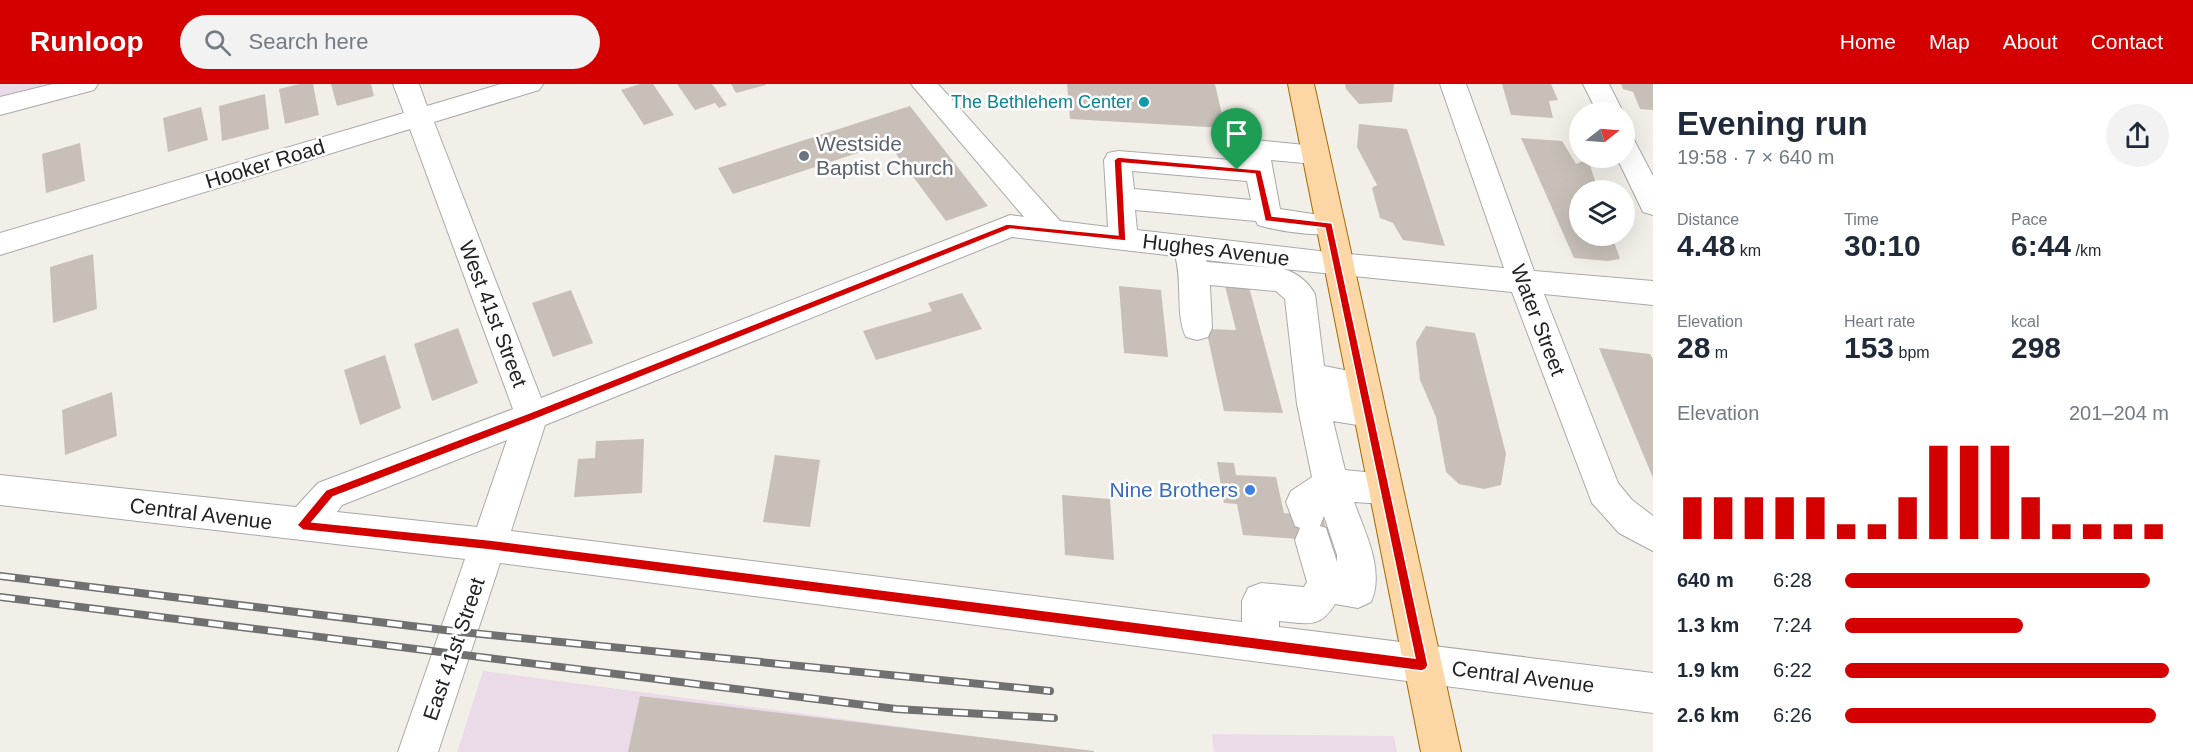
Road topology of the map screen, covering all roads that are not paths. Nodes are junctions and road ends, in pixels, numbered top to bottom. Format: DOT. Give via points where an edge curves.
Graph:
graph roads {
  1 [pos="85,84"];
  2 [pos="406,84"];
  3 [pos="530,84"];
  4 [pos="924,84"];
  5 [pos="1301,84"];
  6 [pos="1453,84"];
  7 [pos="1596,84"];
  8 [pos="1605,102"];
  9 [pos="0,106"];
  10 [pos="418,117"];
  11 [pos="1315,155"];
  12 [pos="1635,167"];
  13 [pos="1258,172"];
  14 [pos="1120,198"];
  15 [pos="1653,205"];
  16 [pos="1266,212"];
  17 [pos="1329,225"];
  18 [pos="1052,231"];
  19 [pos="1123,239"];
  20 [pos="0,244"];
  21 [pos="1191,259"];
  22 [pos="1337,264"];
  23 [pos="1523,280"];
  24 [pos="1653,293"];
  25 [pos="1300,294"];
  26 [pos="1344,300"];
  27 [pos="1197,328"];
  28 [pos="1311,380"];
  29 [pos="1363,387"];
  30 [pos="532,416"];
  31 [pos="1332,484"];
  32 [pos="1384,489"];
  33 [pos="0,490"];
  34 [pos="303,525"];
  35 [pos="1653,535"];
  36 [pos="490,545"];
  37 [pos="1355,555"];
  38 [pos="1399,558"];
  39 [pos="1319,595"];
  40 [pos="1260,644"];
  41 [pos="1320,652"];
  42 [pos="1422,665"];
  43 [pos="1653,693"];
  44 [pos="418,752"];
  45 [pos="1441,752"];
  1 -- 9 [label="street"];
  2 -- 10 [label="street, West 41st Street"];
  3 -- 10 [label="street, Hooker Road"];
  4 -- 18 [label="street"];
  5 -- 11 [label="main road"];
  6 -- 23 [label="street, Water Street"];
  7 -- 8 [label="street"];
  10 -- 20 [label="street, Hooker Road"];
  10 -- 30 [label="street, West 41st Street"];
  11 -- 13 [label="street" via="1255,149"];
  11 -- 17 [label="main road"];
  12 -- 15 [label="street"];
  13 -- 14 [label="street" via="1118,160"];
  13 -- 16 [label="street"];
  14 -- 16 [label="street"];
  14 -- 19 [label="street"];
  16 -- 17 [label="street" via="1268,219"];
  17 -- 22 [label="main road"];
  18 -- 19 [label="street, Hughes Avenue"];
  18 -- 30 [label="street, Hughes Avenue" via="1010,226"];
  19 -- 21 [label="street, Hughes Avenue"];
  21 -- 22 [label="street, Hughes Avenue"];
  21 -- 25 [label="street" via="1283,280"];
  21 -- 27 [label="street"];
  22 -- 23 [label="street, Hughes Avenue"];
  22 -- 26 [label="main road"];
  23 -- 24 [label="street, Hughes Avenue"];
  23 -- 35 [label="street, Water Street" via="1604,492 1619,513"];
  25 -- 26 [label="street"];
  25 -- 28 [label="street"];
  26 -- 29 [label="main road"];
  28 -- 29 [label="street"];
  28 -- 29 [label="street"];
  28 -- 31 [label="street"];
  29 -- 32 [label="main road"];
  30 -- 34 [label="street, Hughes Avenue" via="330,494"];
  30 -- 36 [label="street"];
  31 -- 32 [label="street"];
  31 -- 37 [label="street"];
  31 -- 39 [label="street" via="1303,502"];
  32 -- 38 [label="main road"];
  33 -- 34 [label="street, Central Avenue"];
  34 -- 36 [label="street, Central Avenue"];
  36 -- 40 [label="street, Central Avenue"];
  36 -- 44 [label="street, East 41st Street"];
  37 -- 38 [label="street"];
  37 -- 39 [label="street" via="1358,590"];
  38 -- 42 [label="main road"];
  39 -- 40 [label="street" via="1261,601"];
  39 -- 41 [label="street"];
  40 -- 41 [label="street, Central Avenue"];
  41 -- 42 [label="street, Central Avenue"];
  42 -- 43 [label="street, Central Avenue"];
  42 -- 45 [label="main road"];
}
